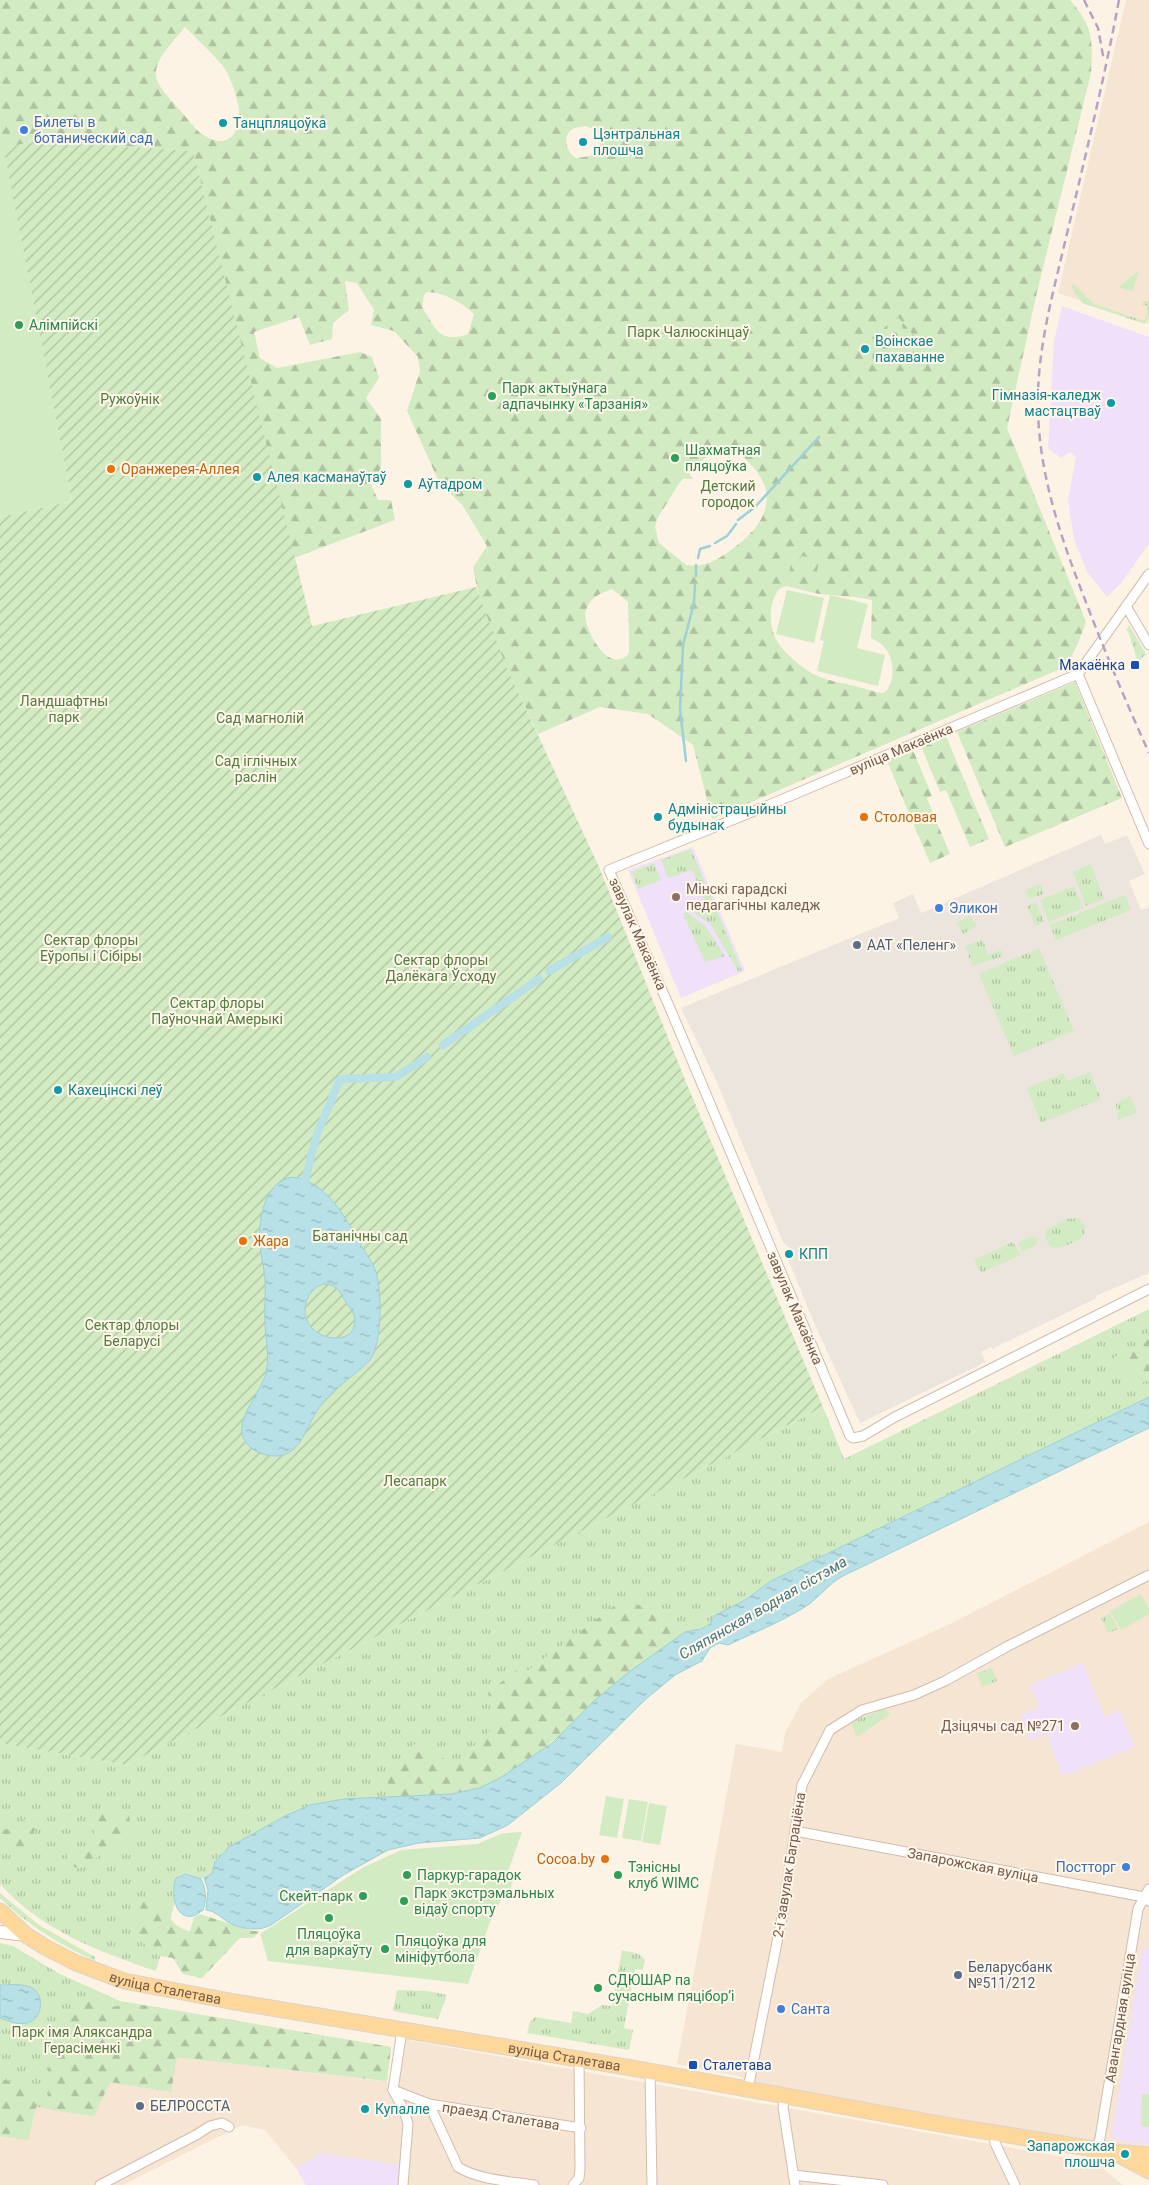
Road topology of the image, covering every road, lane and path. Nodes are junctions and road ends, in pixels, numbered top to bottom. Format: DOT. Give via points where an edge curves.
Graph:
graph roads {
  1 [pos="1149,574"];
  2 [pos="1126,606"];
  3 [pos="1149,645"];
  4 [pos="1078,674"];
  5 [pos="1149,844"];
  6 [pos="609,870"];
  7 [pos="1149,1288"];
  8 [pos="1149,1575"];
  9 [pos="795,1831"];
  10 [pos="1147,1896"];
  11 [pos="2,1915"];
  12 [pos="0,1932"];
  13 [pos="26,1934"];
  14 [pos="402,2030"];
  15 [pos="579,2059"];
  16 [pos="650,2071"];
  17 [pos="748,2089"];
  18 [pos="393,2090"];
  19 [pos="785,2096"];
  20 [pos="429,2104"];
  21 [pos="229,2127"];
  22 [pos="581,2128"];
  23 [pos="994,2133"];
  24 [pos="1106,2151"];
  25 [pos="1149,2155"];
  26 [pos="1149,2171"];
  27 [pos="793,2175"];
  28 [pos="100,2185"];
  29 [pos="403,2185"];
  30 [pos="534,2185"];
  31 [pos="573,2185"];
  32 [pos="652,2185"];
  33 [pos="795,2185"];
  34 [pos="884,2185"];
  35 [pos="1015,2185"];
  1 -- 2 [label="street"];
  2 -- 3 [label="street"];
  2 -- 4 [label="street"];
  4 -- 5 [label="street"];
  4 -- 6 [label="street, вуліца Макаёнка"];
  6 -- 7 [label="street, завулак Макаёнка" via="850,1436 863,1436"];
  8 -- 9 [label="street, 2-і завулак Баграціёна" via="945,1681 914,1695 862,1710 830,1730 802,1785"];
  9 -- 10 [label="street, Запарожская вуліца"];
  9 -- 17 [label="street, 2-і завулак Баграціёна" via="782,1917"];
  10 -- 24 [label="street, Авангардная вуліца" via="1138,1909"];
  11 -- 13 [label="main road, вуліца Сталетава"];
  12 -- 13 [label="main road"];
  13 -- 14 [label="main road, вуліца Сталетава" via="76,1963 124,1980"];
  14 -- 15 [label="main road, вуліца Сталетава"];
  14 -- 18 [label="street"];
  15 -- 16 [label="main road, вуліца Сталетава"];
  15 -- 22 [label="street"];
  16 -- 17 [label="main road, вуліца Сталетава"];
  16 -- 32 [label="street"];
  17 -- 19 [label="main road, вуліца Сталетава"];
  18 -- 20 [label="street, праезд Сталетава"];
  18 -- 29 [label="street" via="408,2124"];
  19 -- 23 [label="main road, вуліца Сталетава"];
  19 -- 27 [label="street"];
  20 -- 22 [label="street, праезд Сталетава"];
  20 -- 30 [label="street" via="458,2167 479,2176"];
  21 -- 28 [label="street" via="222,2123 210,2126"];
  22 -- 31 [label="street" via="579,2178"];
  23 -- 24 [label="main road, вуліца Сталетава"];
  23 -- 35 [label="street" via="995,2143"];
  24 -- 25 [label="main road"];
  24 -- 26 [label="main road"];
  27 -- 33 [label="street"];
  27 -- 34 [label="street"];
}
